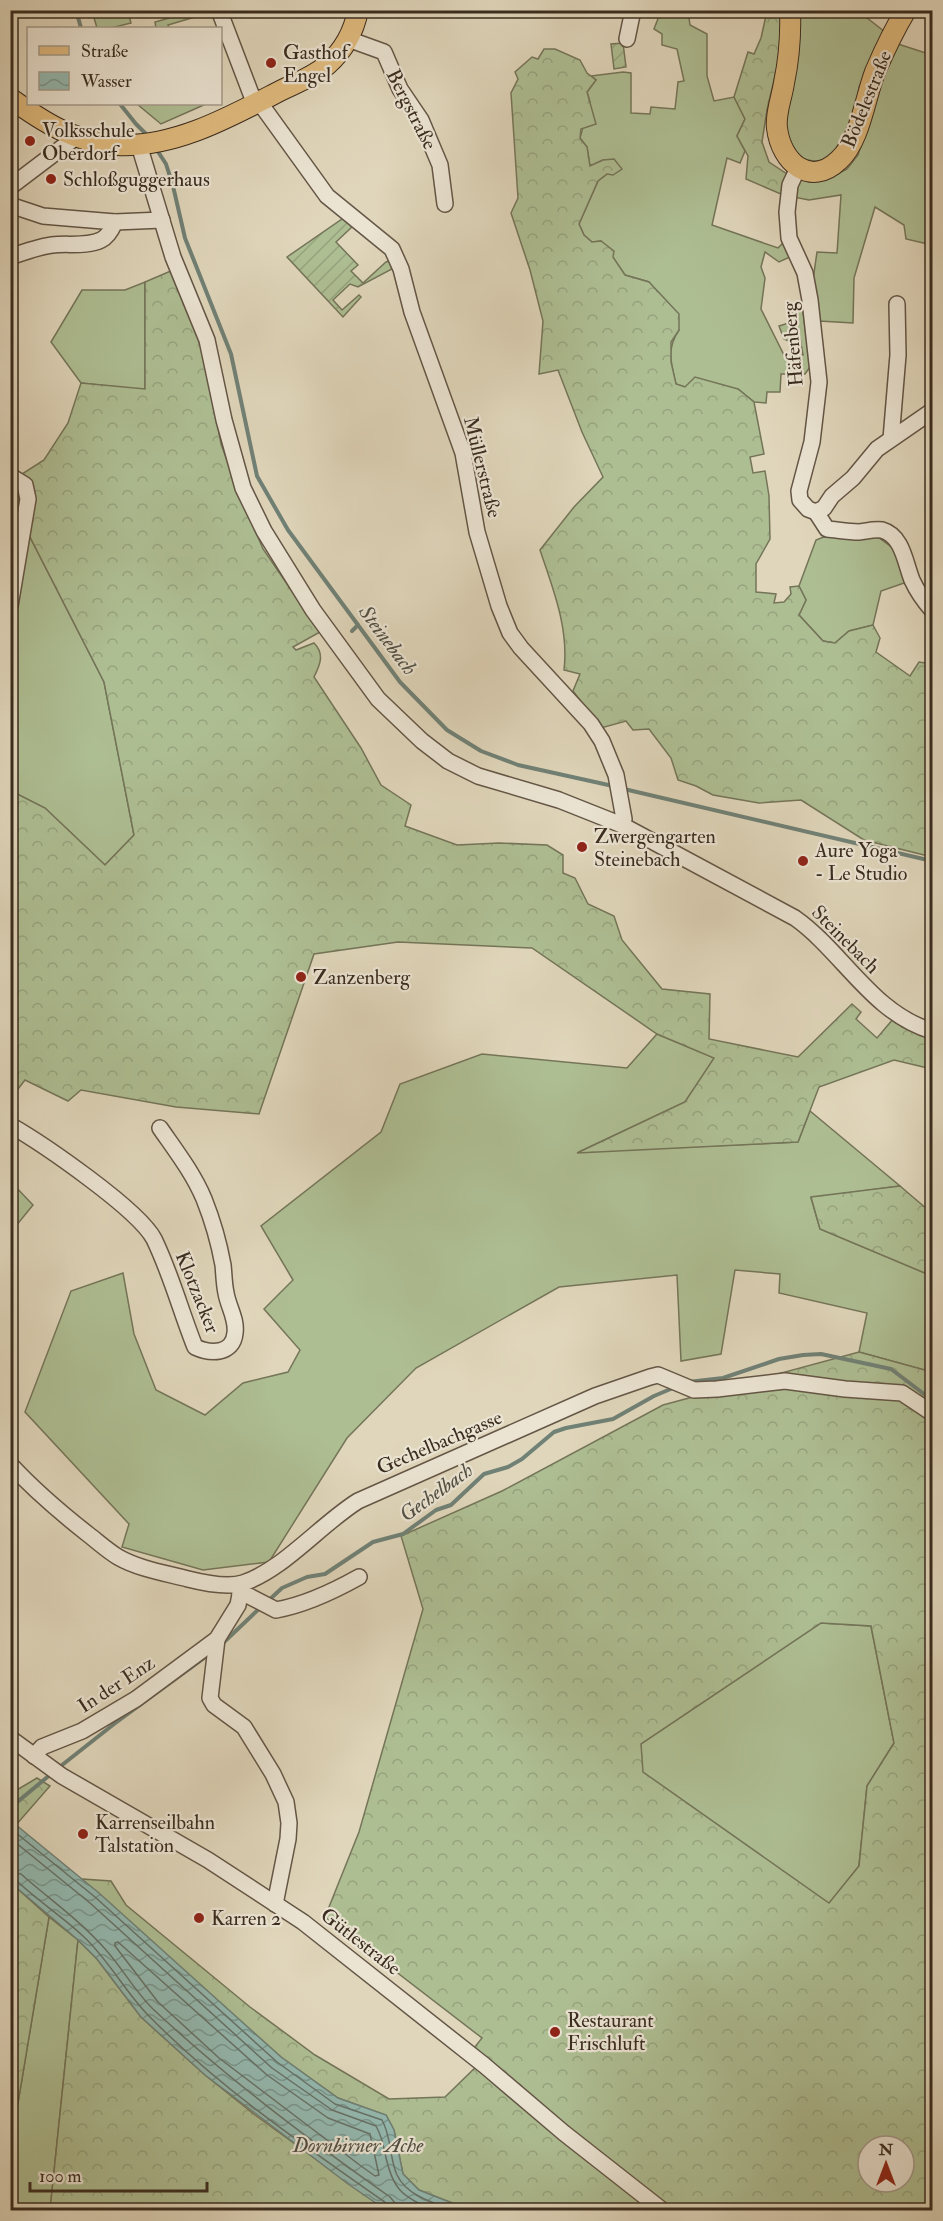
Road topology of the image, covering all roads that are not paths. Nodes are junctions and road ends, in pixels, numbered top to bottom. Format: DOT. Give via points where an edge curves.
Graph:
graph roads {
  1 [pos="219,10"];
  2 [pos="358,10"];
  3 [pos="633,10"];
  4 [pos="790,10"];
  5 [pos="906,10"];
  6 [pos="348,39"];
  7 [pos="627,39"];
  8 [pos="10,98"];
  9 [pos="259,102"];
  10 [pos="76,137"];
  11 [pos="149,143"];
  12 [pos="798,168"];
  13 [pos="10,187"];
  14 [pos="445,204"];
  15 [pos="10,205"];
  16 [pos="162,220"];
  17 [pos="115,222"];
  18 [pos="10,257"];
  19 [pos="897,304"];
  20 [pos="933,411"];
  21 [pos="891,439"];
  22 [pos="10,478"];
  23 [pos="816,512"];
  24 [pos="10,606"];
  25 [pos="933,610"];
  26 [pos="622,825"];
  27 [pos="933,1031"];
  28 [pos="10,1125"];
  29 [pos="160,1128"];
  30 [pos="933,1413"];
  31 [pos="10,1464"];
  32 [pos="359,1577"];
  33 [pos="241,1589"];
  34 [pos="217,1646"];
  35 [pos="10,1738"];
  36 [pos="34,1756"];
  37 [pos="275,1904"];
  38 [pos="662,2211"];
  1 -- 9 [label="street, Müllerstraße" via="246,85"];
  2 -- 6 [label="main road"];
  3 -- 7 [label="street"];
  4 -- 12 [label="main road" via="791,39 776,125 783,152"];
  5 -- 12 [label="main road, Bödelestraße" via="875,74 847,152 827,168"];
  6 -- 9 [label="main road" via="322,69"];
  6 -- 14 [label="street, Bergstraße" via="384,52 440,165"];
  8 -- 10 [label="main road"];
  9 -- 11 [label="main road" via="195,130"];
  9 -- 26 [label="street, Müllerstraße" via="327,196 392,249 463,453 477,532 507,624 520,648 591,724 617,779"];
  10 -- 11 [label="main road" via="108,144"];
  10 -- 13 [label="street"];
  11 -- 16 [label="street, Steinebach"];
  12 -- 23 [label="street, Häfenberg" via="790,185 789,238 805,273 819,382 812,442 799,491 800,500"];
  15 -- 17 [label="street" via="42,216"];
  16 -- 17 [label="street"];
  16 -- 26 [label="street, Steinebach" via="207,340 243,488 264,531 313,610 378,699 448,761 478,776"];
  17 -- 18 [label="street" via="103,240 94,243 45,246"];
  19 -- 21 [label="street" via="898,355"];
  20 -- 21 [label="street"];
  21 -- 23 [label="street"];
  22 -- 24 [label="street" via="25,485 28,499"];
  23 -- 25 [label="street, Häfenberg" via="827,528 884,531 894,536 912,581"];
  26 -- 27 [label="street, Steinebach" via="795,918 812,930 877,998 917,1026"];
  28 -- 29 [label="street, Klotzacker" via="106,1192 139,1221 153,1237 195,1347 218,1352 226,1349 235,1334 217,1241 192,1175"];
  30 -- 33 [label="street, Gechelbachgasse" via="902,1393 785,1381 694,1390 658,1376 622,1385 348,1507"];
  31 -- 33 [label="street, Gechelbachgasse" via="118,1557 136,1565"];
  32 -- 33 [label="street" via="276,1610"];
  33 -- 34 [label="street, In der Enz" via="238,1605"];
  34 -- 36 [label="street, In der Enz" via="136,1699 82,1731 54,1740"];
  34 -- 37 [label="street, In der Enz" via="210,1698 244,1726 286,1802 290,1822"];
  35 -- 36 [label="street, Gütlestraße"];
  36 -- 37 [label="street, Gütlestraße"];
  37 -- 38 [label="street, Gütlestraße" via="353,1960"];
}
